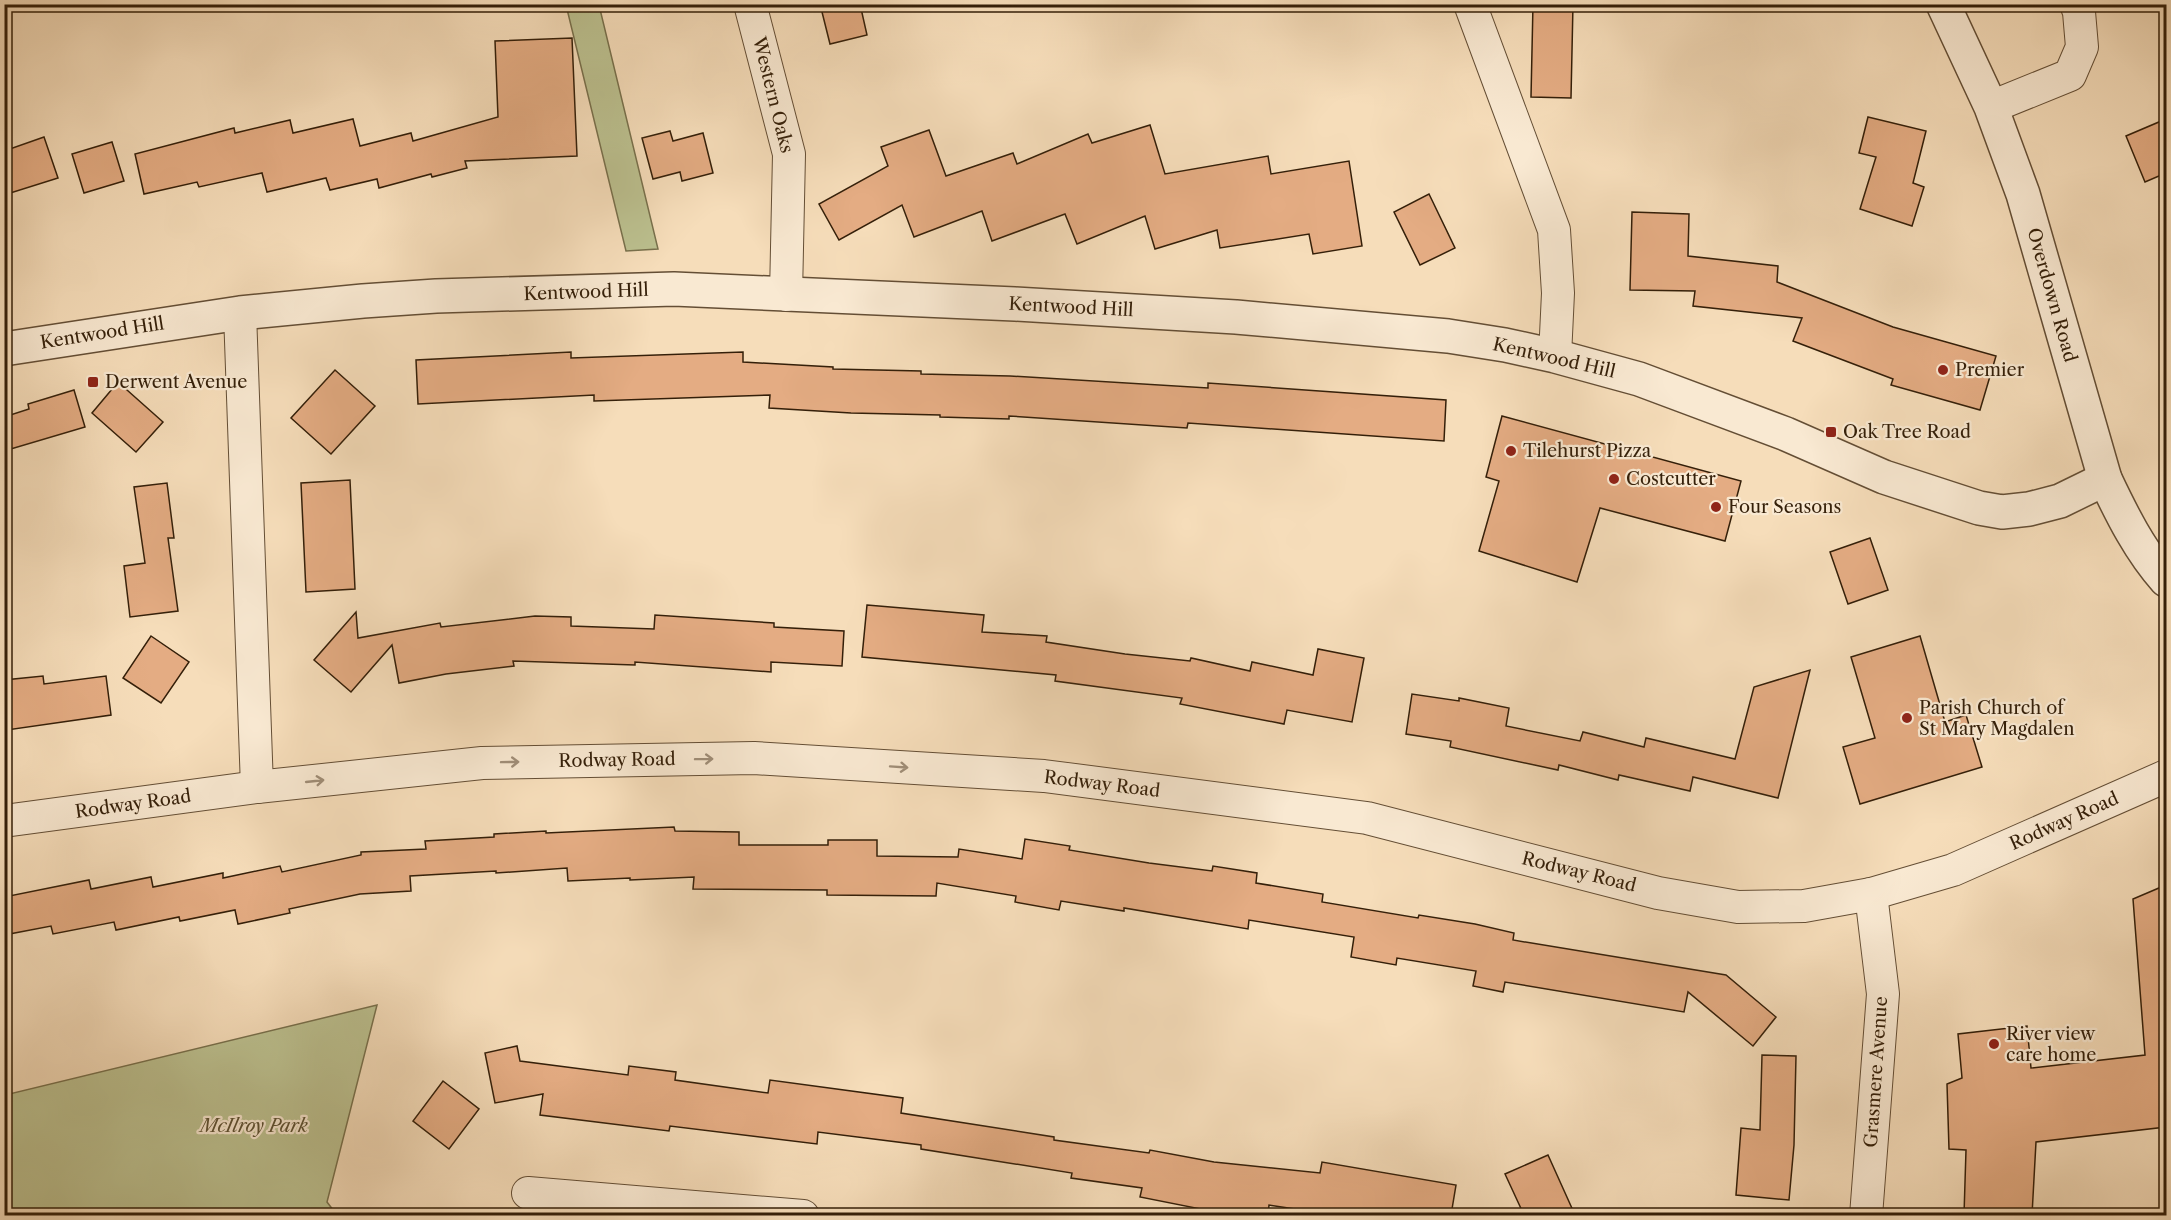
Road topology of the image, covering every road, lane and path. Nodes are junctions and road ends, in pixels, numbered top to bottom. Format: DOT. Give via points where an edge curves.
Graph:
graph roads {
  1 [pos="750,4"];
  2 [pos="1470,4"];
  3 [pos="1943,4"];
  4 [pos="2076,4"];
  5 [pos="1991,107"];
  6 [pos="786,295"];
  7 [pos="240,313"];
  8 [pos="4,349"];
  9 [pos="1555,356"];
  10 [pos="2105,479"];
  11 [pos="2166,580"];
  12 [pos="2166,776"];
  13 [pos="257,787"];
  14 [pos="4,821"];
  15 [pos="1870,894"];
  16 [pos="528,1193"];
  17 [pos="803,1215"];
  18 [pos="1866,1215"];
  1 -- 6 [label="street, Western Oaks" via="789,154"];
  2 -- 9 [label="street" via="1554,230 1558,293"];
  3 -- 5 [label="street, Overdown Road"];
  4 -- 5 [label="street" via="2082,47 2070,75"];
  5 -- 10 [label="street, Overdown Road" via="2023,194"];
  6 -- 7 [label="street, Kentwood Hill" via="674,289 436,296"];
  6 -- 9 [label="street, Kentwood Hill" via="1236,317 1448,336"];
  7 -- 8 [label="street, Kentwood Hill"];
  7 -- 13 [label="street"];
  9 -- 10 [label="street, Kentwood Hill" via="1639,379 1786,434 1884,477 1979,508 2001,512 2029,509 2060,501"];
  10 -- 11 [label="street, Overdown Road" via="2122,516"];
  12 -- 15 [label="street, Rodway Road" via="1953,870"];
  13 -- 14 [label="street, Rodway Road"];
  13 -- 15 [label="street, Rodway Road, one-way" via="482,763 754,758 1044,776 1367,818 1658,893 1738,906 1804,906"];
  15 -- 18 [label="street, Grasmere Avenue" via="1883,994"];
  16 -- 17 [label="street"];
}
